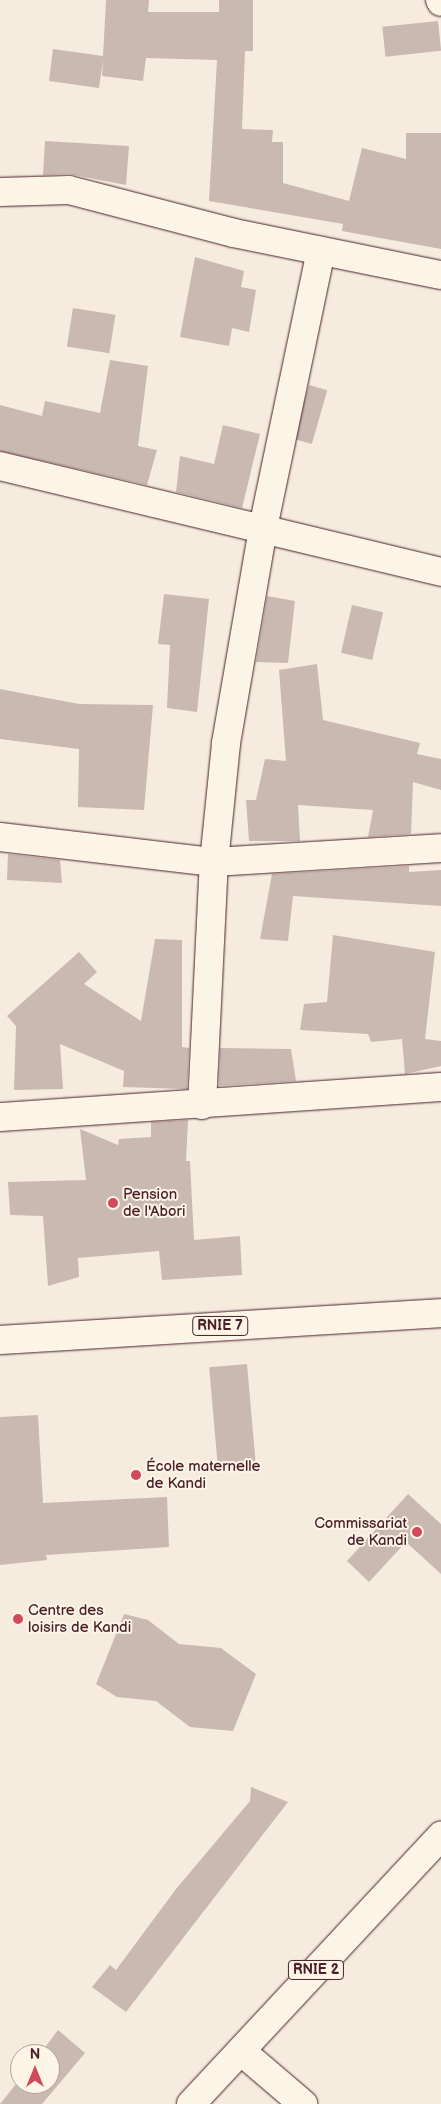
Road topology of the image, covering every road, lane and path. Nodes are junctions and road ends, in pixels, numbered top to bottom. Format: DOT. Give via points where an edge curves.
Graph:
graph roads {
  1 [pos="0,192"];
  2 [pos="321,251"];
  3 [pos="441,274"];
  4 [pos="0,466"];
  5 [pos="263,528"];
  6 [pos="441,572"];
  7 [pos="0,837"];
  8 [pos="441,848"];
  9 [pos="214,862"];
  10 [pos="441,1087"];
  11 [pos="202,1105"];
  12 [pos="0,1117"];
  13 [pos="441,1313"];
  14 [pos="0,1340"];
  15 [pos="441,1836"];
  16 [pos="241,2050"];
  17 [pos="191,2104"];
  18 [pos="303,2104"];
  1 -- 2 [label="street" via="69,190"];
  2 -- 3 [label="street"];
  2 -- 5 [label="street"];
  4 -- 5 [label="street"];
  5 -- 6 [label="street"];
  5 -- 9 [label="street" via="226,744"];
  7 -- 9 [label="street"];
  8 -- 9 [label="street"];
  9 -- 11 [label="street"];
  10 -- 11 [label="street"];
  11 -- 12 [label="street"];
  13 -- 14 [label="street, RNIE 7 / RNIE 7"];
  15 -- 16 [label="street, RNIE 2"];
  16 -- 17 [label="street, RNIE 2"];
  16 -- 18 [label="street"];
}
